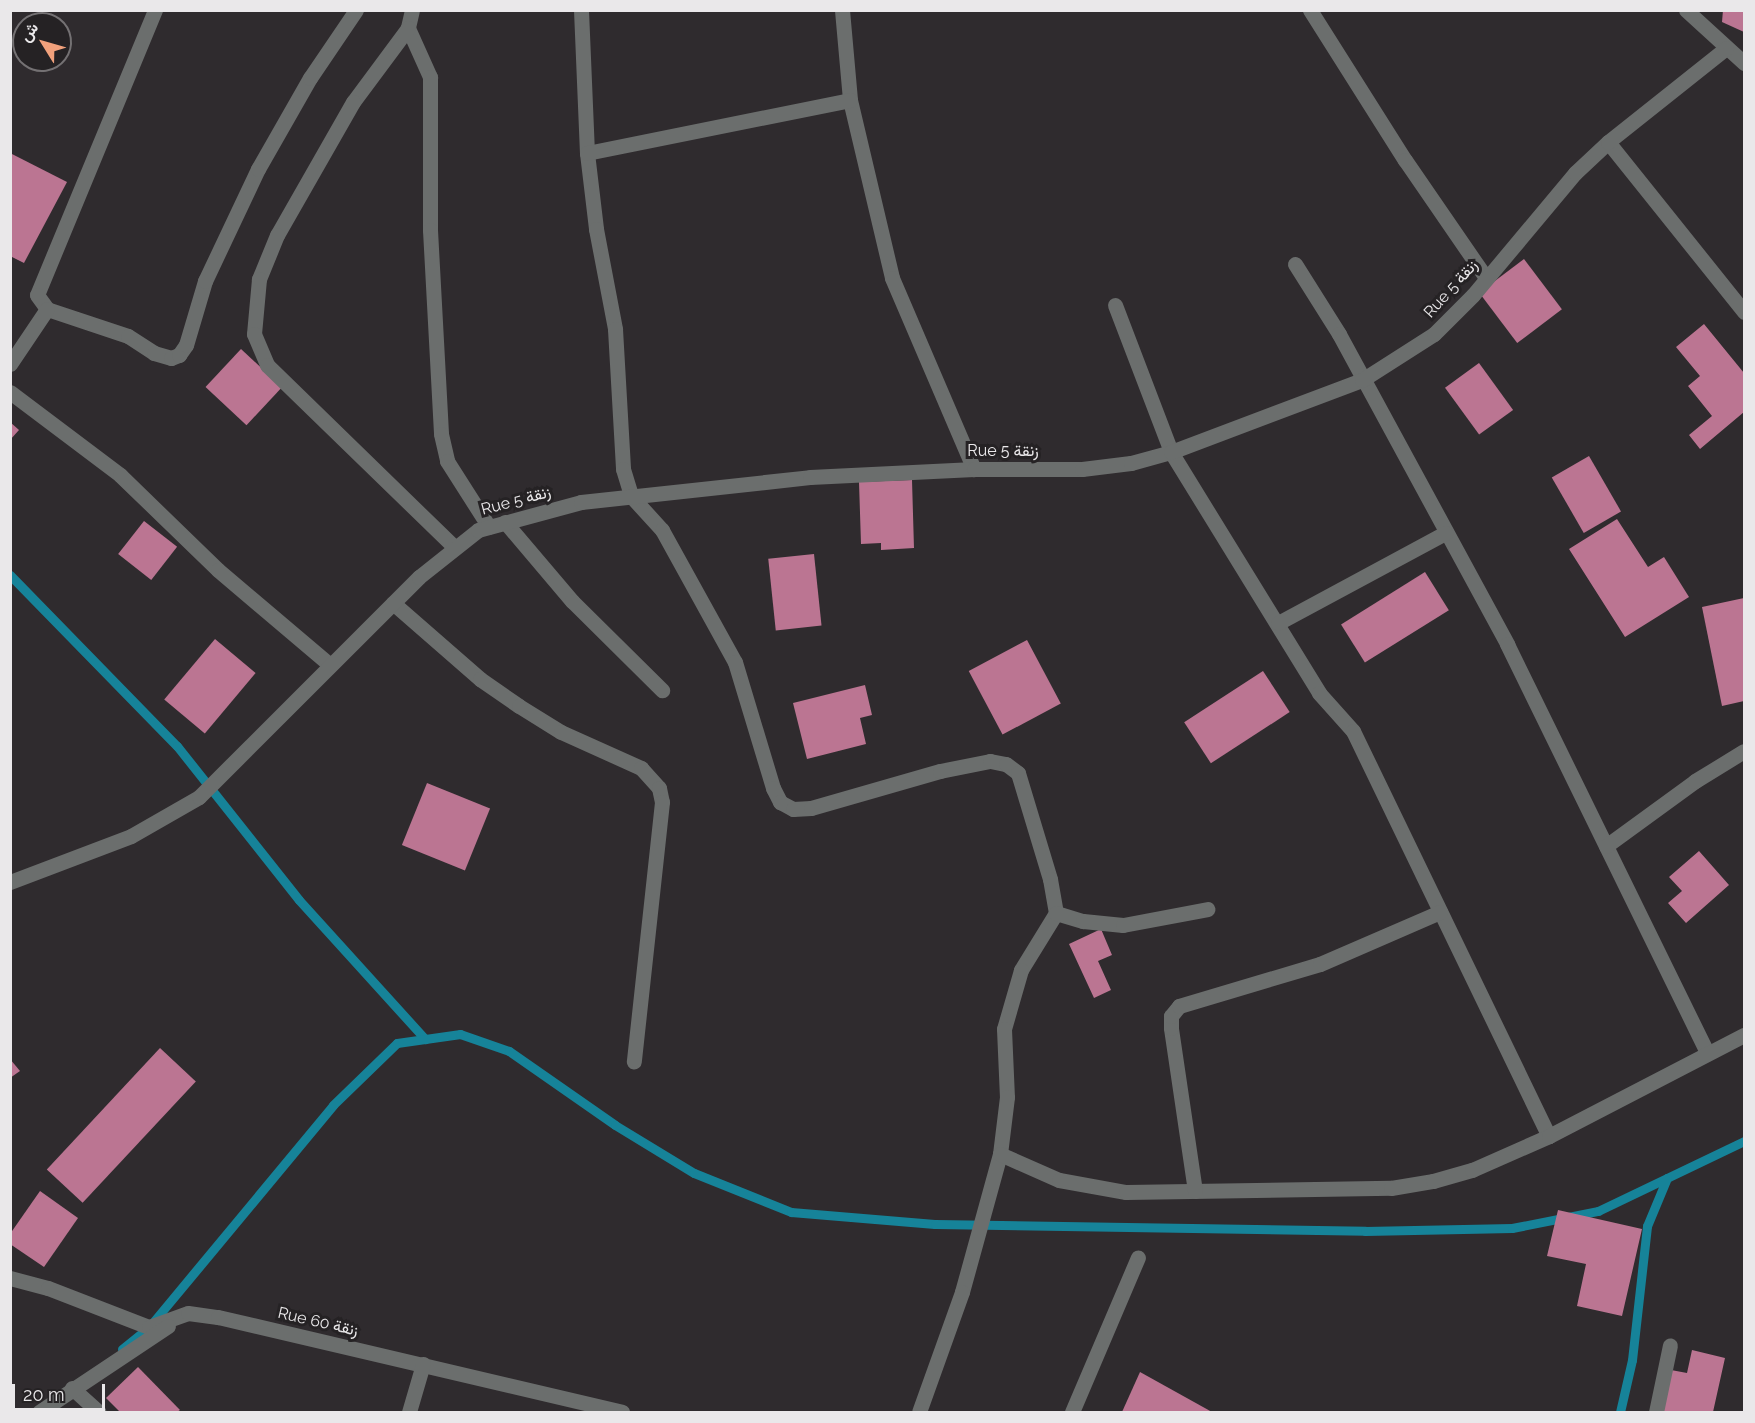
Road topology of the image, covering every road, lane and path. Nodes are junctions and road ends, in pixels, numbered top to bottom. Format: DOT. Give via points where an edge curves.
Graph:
graph roads {
  1 [pos="155,10"];
  2 [pos="356,10"];
  3 [pos="412,10"];
  4 [pos="581,10"];
  5 [pos="842,10"];
  6 [pos="1310,10"];
  7 [pos="1686,10"];
  8 [pos="408,28"];
  9 [pos="1726,48"];
  10 [pos="1744,63"];
  11 [pos="850,100"];
  12 [pos="1608,142"];
  13 [pos="587,153"];
  14 [pos="1294,264"];
  15 [pos="1486,278"];
  16 [pos="1115,305"];
  17 [pos="47,309"];
  18 [pos="1744,312"];
  19 [pos="10,364"];
  20 [pos="1362,380"];
  21 [pos="10,392"];
  22 [pos="1171,452"];
  23 [pos="974,469"];
  24 [pos="631,496"];
  25 [pos="506,522"];
  26 [pos="489,527"];
  27 [pos="1445,533"];
  28 [pos="454,547"];
  29 [pos="393,603"];
  30 [pos="1278,622"];
  31 [pos="328,664"];
  32 [pos="662,690"];
  33 [pos="1744,751"];
  34 [pos="1606,846"];
  35 [pos="10,882"];
  36 [pos="1208,909"];
  37 [pos="1440,912"];
  38 [pos="1056,913"];
  39 [pos="1744,1035"];
  40 [pos="1707,1053"];
  41 [pos="634,1061"];
  42 [pos="1549,1136"];
  43 [pos="1000,1154"];
  44 [pos="1196,1191"];
  45 [pos="1138,1257"];
  46 [pos="10,1278"];
  47 [pos="188,1313"];
  48 [pos="1670,1345"];
  49 [pos="423,1364"];
  50 [pos="72,1388"];
  51 [pos="39,1413"];
  52 [pos="99,1413"];
  53 [pos="409,1413"];
  54 [pos="622,1413"];
  55 [pos="919,1413"];
  56 [pos="1072,1413"];
  57 [pos="1656,1413"];
  1 -- 17 [label="street" via="37,295"];
  2 -- 17 [label="street" via="310,78 258,169 205,281 186,345 178,355 164,358 128,336"];
  3 -- 8 [label="street"];
  4 -- 13 [label="street"];
  5 -- 11 [label="street"];
  6 -- 15 [label="street"];
  7 -- 9 [label="street"];
  8 -- 26 [label="street" via="430,77 430,230 441,434 447,461"];
  8 -- 28 [label="street" via="353,102 277,235 259,279 254,334 267,365"];
  9 -- 10 [label="street"];
  9 -- 12 [label="street, Rue 5 زنقة"];
  11 -- 13 [label="street"];
  11 -- 23 [label="street" via="892,278"];
  12 -- 15 [label="street, Rue 5 زنقة" via="1575,173"];
  12 -- 18 [label="street"];
  13 -- 24 [label="street" via="596,229 615,329 623,469"];
  14 -- 20 [label="street" via="1339,333"];
  15 -- 20 [label="street, Rue 5 زنقة" via="1434,334"];
  16 -- 22 [label="street"];
  17 -- 19 [label="street"];
  20 -- 22 [label="street, Rue 5 زنقة"];
  20 -- 27 [label="street"];
  21 -- 31 [label="street" via="120,475 218,570"];
  22 -- 23 [label="street, Rue 5 زنقة" via="1131,463 1082,469"];
  22 -- 30 [label="street"];
  23 -- 24 [label="street, Rue 5 زنقة" via="810,477"];
  24 -- 25 [label="street, Rue 5 زنقة" via="581,502"];
  24 -- 38 [label="street" via="662,530 735,662 772,788 780,802 793,809 811,808 940,771 990,761 1006,764 1018,773 1050,879"];
  25 -- 26 [label="street, Rue 5 زنقة"];
  25 -- 32 [label="street" via="572,601"];
  26 -- 28 [label="street, Rue 5 زنقة"];
  27 -- 30 [label="street"];
  27 -- 34 [label="street" via="1507,644"];
  28 -- 29 [label="street, Rue 5 زنقة"];
  29 -- 31 [label="street, Rue 5 زنقة"];
  29 -- 41 [label="street" via="480,679 561,732 641,768 659,788 662,802"];
  30 -- 37 [label="street" via="1319,693 1353,731"];
  31 -- 35 [label="street, Rue 5 زنقة" via="234,766 199,797 131,837"];
  33 -- 34 [label="street" via="1695,781"];
  34 -- 40 [label="street"];
  36 -- 38 [label="street" via="1123,925 1083,921"];
  37 -- 42 [label="street"];
  37 -- 44 [label="street" via="1320,964 1179,1006 1171,1016 1171,1028"];
  38 -- 43 [label="street" via="1021,970 1004,1029 1007,1097"];
  39 -- 40 [label="street"];
  40 -- 42 [label="street"];
  42 -- 44 [label="street" via="1472,1170 1391,1188"];
  43 -- 44 [label="street" via="1059,1180 1090,1188"];
  43 -- 55 [label="street" via="977,1238"];
  45 -- 56 [label="street"];
  46 -- 47 [label="street" via="48,1288 149,1327"];
  47 -- 49 [label="street, Rue 60 زنقة"];
  47 -- 50 [label="street"];
  48 -- 57 [label="street"];
  49 -- 53 [label="street"];
  49 -- 54 [label="street, Rue 60 زنقة"];
  50 -- 51 [label="street"];
  50 -- 52 [label="street"];
}
